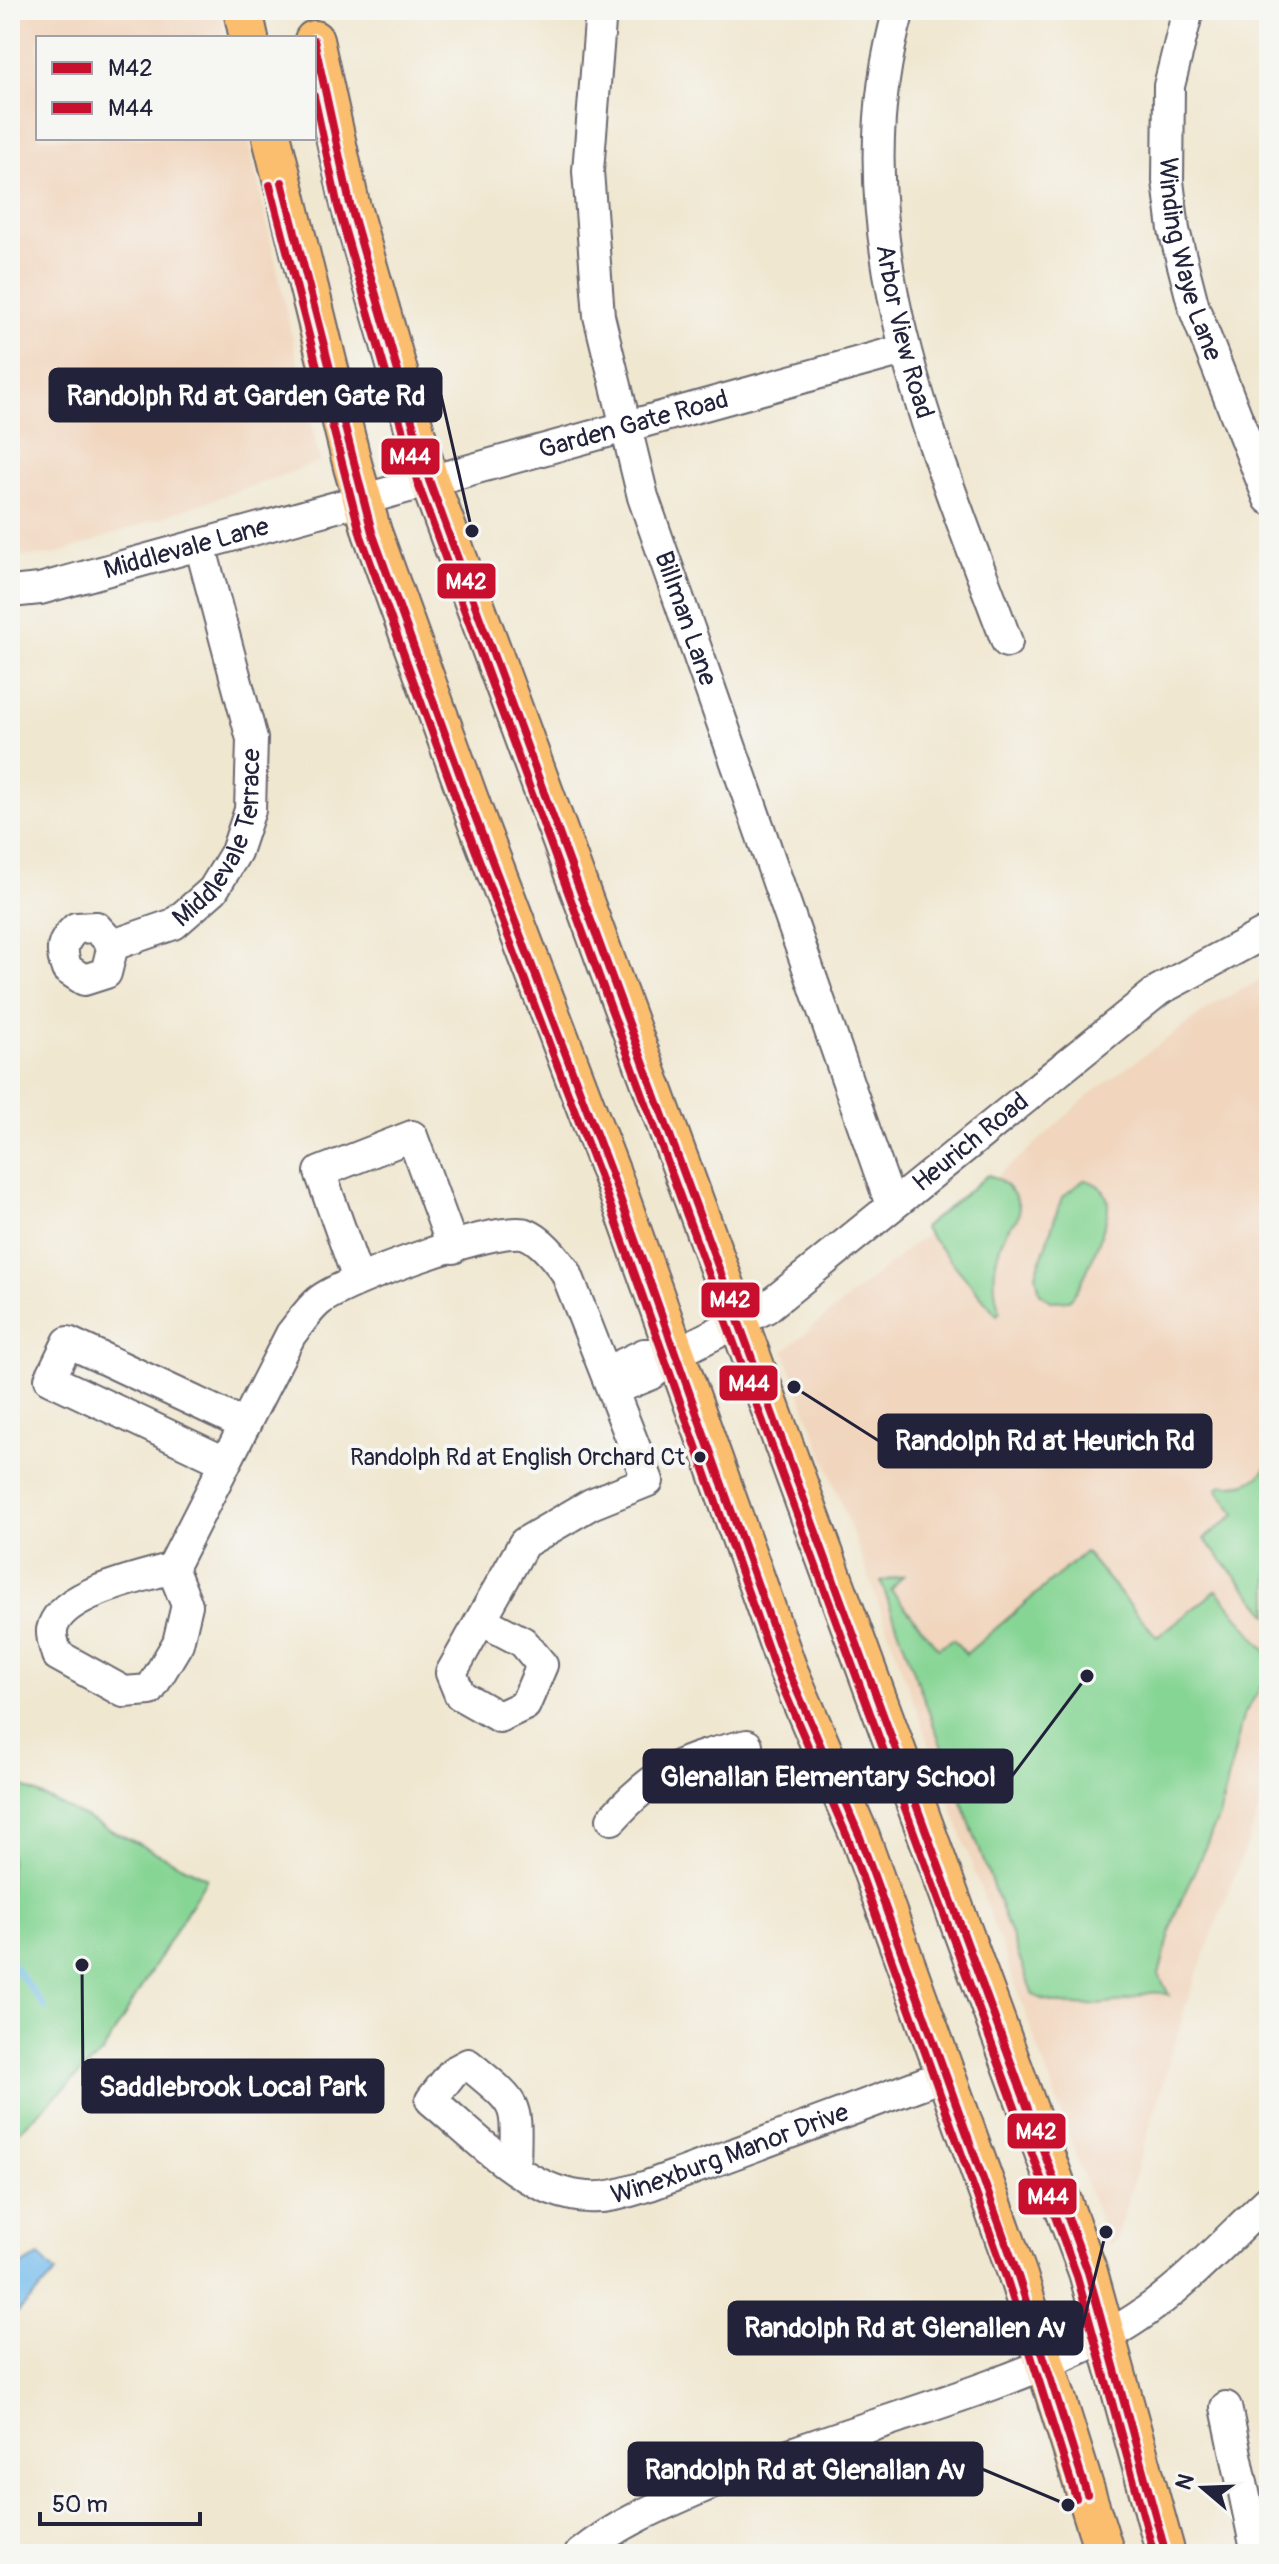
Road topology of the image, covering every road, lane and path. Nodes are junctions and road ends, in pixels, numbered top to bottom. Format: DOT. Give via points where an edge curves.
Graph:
graph roads {
  1 [pos="243,10"];
  2 [pos="309,10"];
  3 [pos="601,10"];
  4 [pos="899,10"];
  5 [pos="1188,10"];
  6 [pos="249,36"];
  7 [pos="313,36"];
  8 [pos="316,48"];
  9 [pos="272,140"];
  10 [pos="903,350"];
  11 [pos="626,428"];
  12 [pos="429,480"];
  13 [pos="362,498"];
  14 [pos="1269,499"];
  15 [pos="200,545"];
  16 [pos="10,592"];
  17 [pos="1007,642"];
  18 [pos="1269,931"];
  19 [pos="113,945"];
  20 [pos="891,1205"];
  21 [pos="453,1248"];
  22 [pos="358,1279"];
  23 [pos="740,1322"];
  24 [pos="675,1354"];
  25 [pos="610,1381"];
  26 [pos="245,1425"];
  27 [pos="225,1462"];
  28 [pos="172,1568"];
  29 [pos="481,1620"];
  30 [pos="747,1745"];
  31 [pos="612,1819"];
  32 [pos="945,2075"];
  33 [pos="515,2169"];
  34 [pos="1269,2200"];
  35 [pos="1106,2336"];
  36 [pos="1047,2363"];
  37 [pos="1226,2407"];
  38 [pos="580,2554"];
  39 [pos="1105,2554"];
  40 [pos="1166,2554"];
  41 [pos="1257,2554"];
  1 -- 6 [label="main road"];
  2 -- 7 [label="main road"];
  3 -- 11 [label="street, Billman Lane" via="588,171 599,316"];
  4 -- 10 [label="street, Arbor View Road" via="881,118 881,225"];
  5 -- 14 [label="street, Winding Waye Lane" via="1169,86 1168,181 1174,230 1194,308"];
  8 -- 12 [label="main road" via="350,204"];
  9 -- 13 [label="main road"];
  10 -- 11 [label="street, Garden Gate Road"];
  10 -- 17 [label="street, Arbor View Road"];
  11 -- 12 [label="street, Garden Gate Road"];
  11 -- 20 [label="street, Billman Lane" via="643,497"];
  12 -- 13 [label="street, Garden Gate Road"];
  12 -- 23 [label="main road"];
  13 -- 15 [label="street, Middlevale Lane"];
  13 -- 24 [label="main road"];
  15 -- 16 [label="street, Middlevale Lane" via="40,589"];
  15 -- 19 [label="street, Middlevale Terrace" via="252,739 250,810 236,852 213,890 174,924"];
  18 -- 20 [label="street, Heurich Road" via="1159,990"];
  20 -- 23 [label="street, Heurich Road" via="820,1267"];
  21 -- 22 [label="street"];
  21 -- 22 [label="street" via="412,1136 320,1172"];
  21 -- 25 [label="street" via="498,1233 526,1234 552,1254 566,1272"];
  22 -- 26 [label="street" via="319,1301 291,1334"];
  23 -- 24 [label="street, Heurich Road"];
  23 -- 35 [label="main road" via="1088,2272"];
  24 -- 25 [label="street" via="644,1354"];
  24 -- 32 [label="main road" via="788,1670 860,1837"];
  25 -- 29 [label="street" via="648,1481 591,1504 524,1543"];
  26 -- 27 [label="street"];
  26 -- 27 [label="street" via="68,1342 50,1379"];
  27 -- 28 [label="street"];
  28 -- 28 [label="street" via="187,1605 178,1643 150,1690 124,1692 57,1655 51,1631 62,1610 76,1599"];
  30 -- 31 [label="street" via="693,1758 642,1787"];
  32 -- 33 [label="street, Winexburg Manor Drive" via="619,2194 588,2197 547,2187"];
  32 -- 36 [label="main road"];
  34 -- 35 [label="street" via="1149,2309"];
  35 -- 36 [label="street"];
  35 -- 40 [label="main road"];
  36 -- 38 [label="street" via="756,2465 634,2517"];
  36 -- 39 [label="main road"];
  37 -- 41 [label="street"];
}
